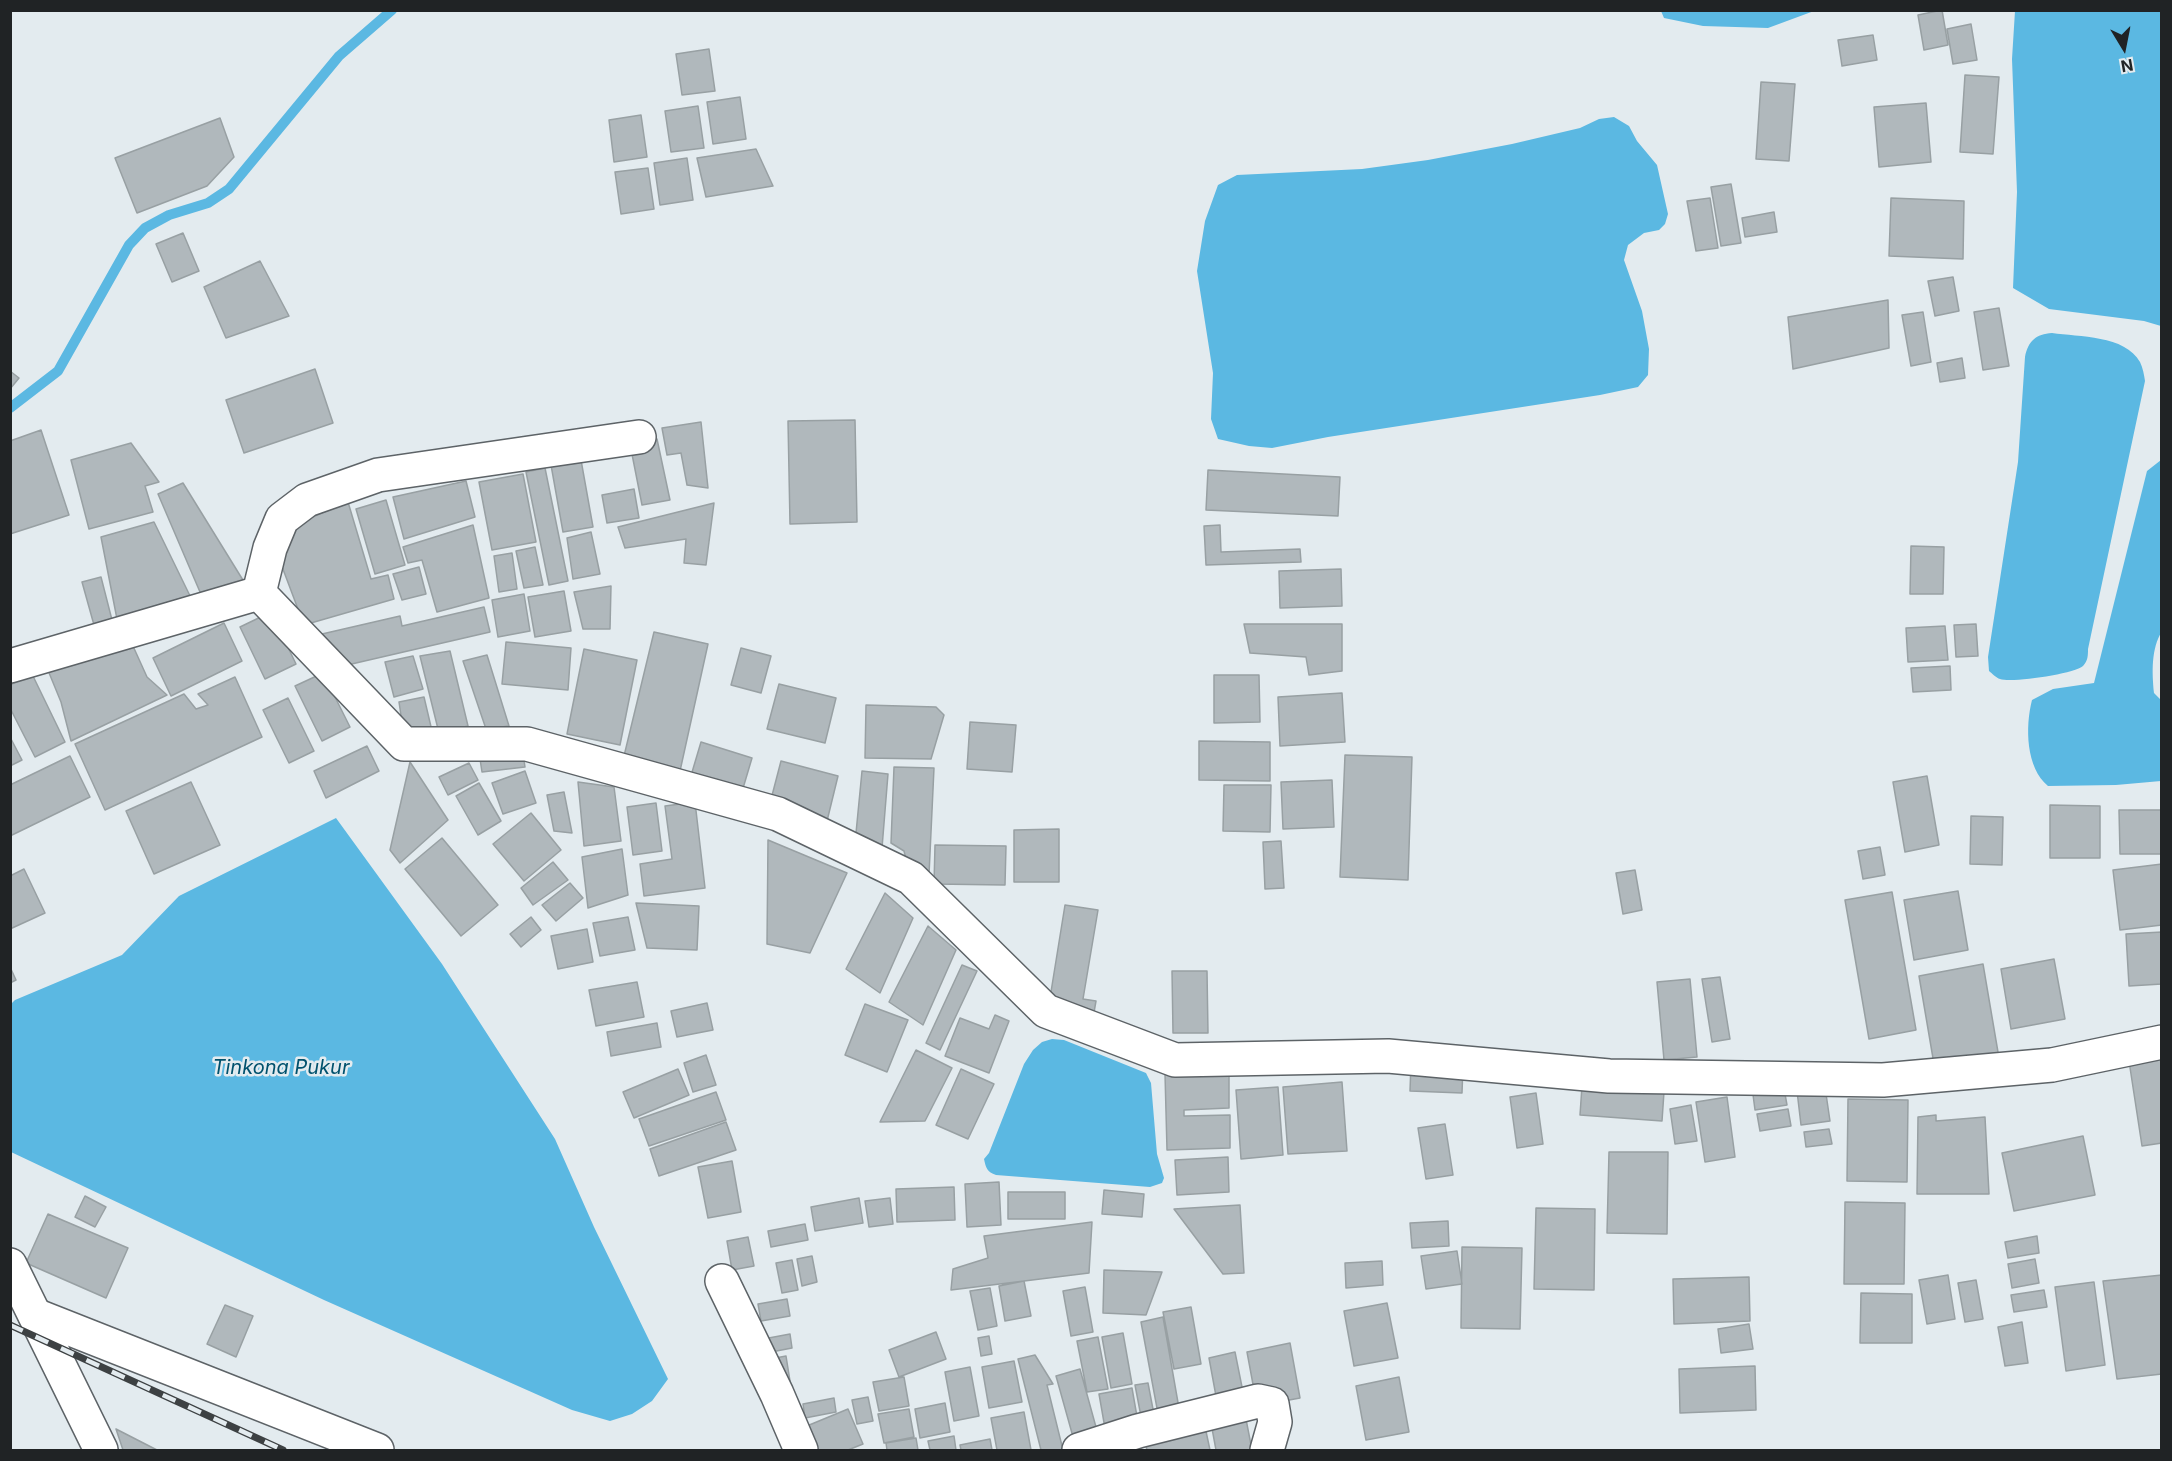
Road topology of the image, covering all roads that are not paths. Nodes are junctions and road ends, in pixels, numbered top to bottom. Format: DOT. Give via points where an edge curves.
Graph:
graph roads {
  1 [pos="639,437"];
  2 [pos="259,593"];
  3 [pos="10,666"];
  4 [pos="2162,1042"];
  5 [pos="10,1265"];
  6 [pos="722,1281"];
  7 [pos="35,1315"];
  8 [pos="101,1450"];
  9 [pos="377,1450"];
  10 [pos="801,1450"];
  11 [pos="1079,1450"];
  12 [pos="1267,1450"];
  1 -- 2 [label="street" via="378,475 308,500 282,519"];
  2 -- 3 [label="street"];
  2 -- 4 [label="street" via="404,744 527,744 778,814 911,878 1046,1011 1175,1060 1388,1056 1609,1076 1883,1080 2052,1065"];
  5 -- 7 [label="street"];
  6 -- 10 [label="street"];
  7 -- 8 [label="street"];
  7 -- 9 [label="street"];
  11 -- 12 [label="street" via="1258,1401 1272,1404 1275,1422"];
}
